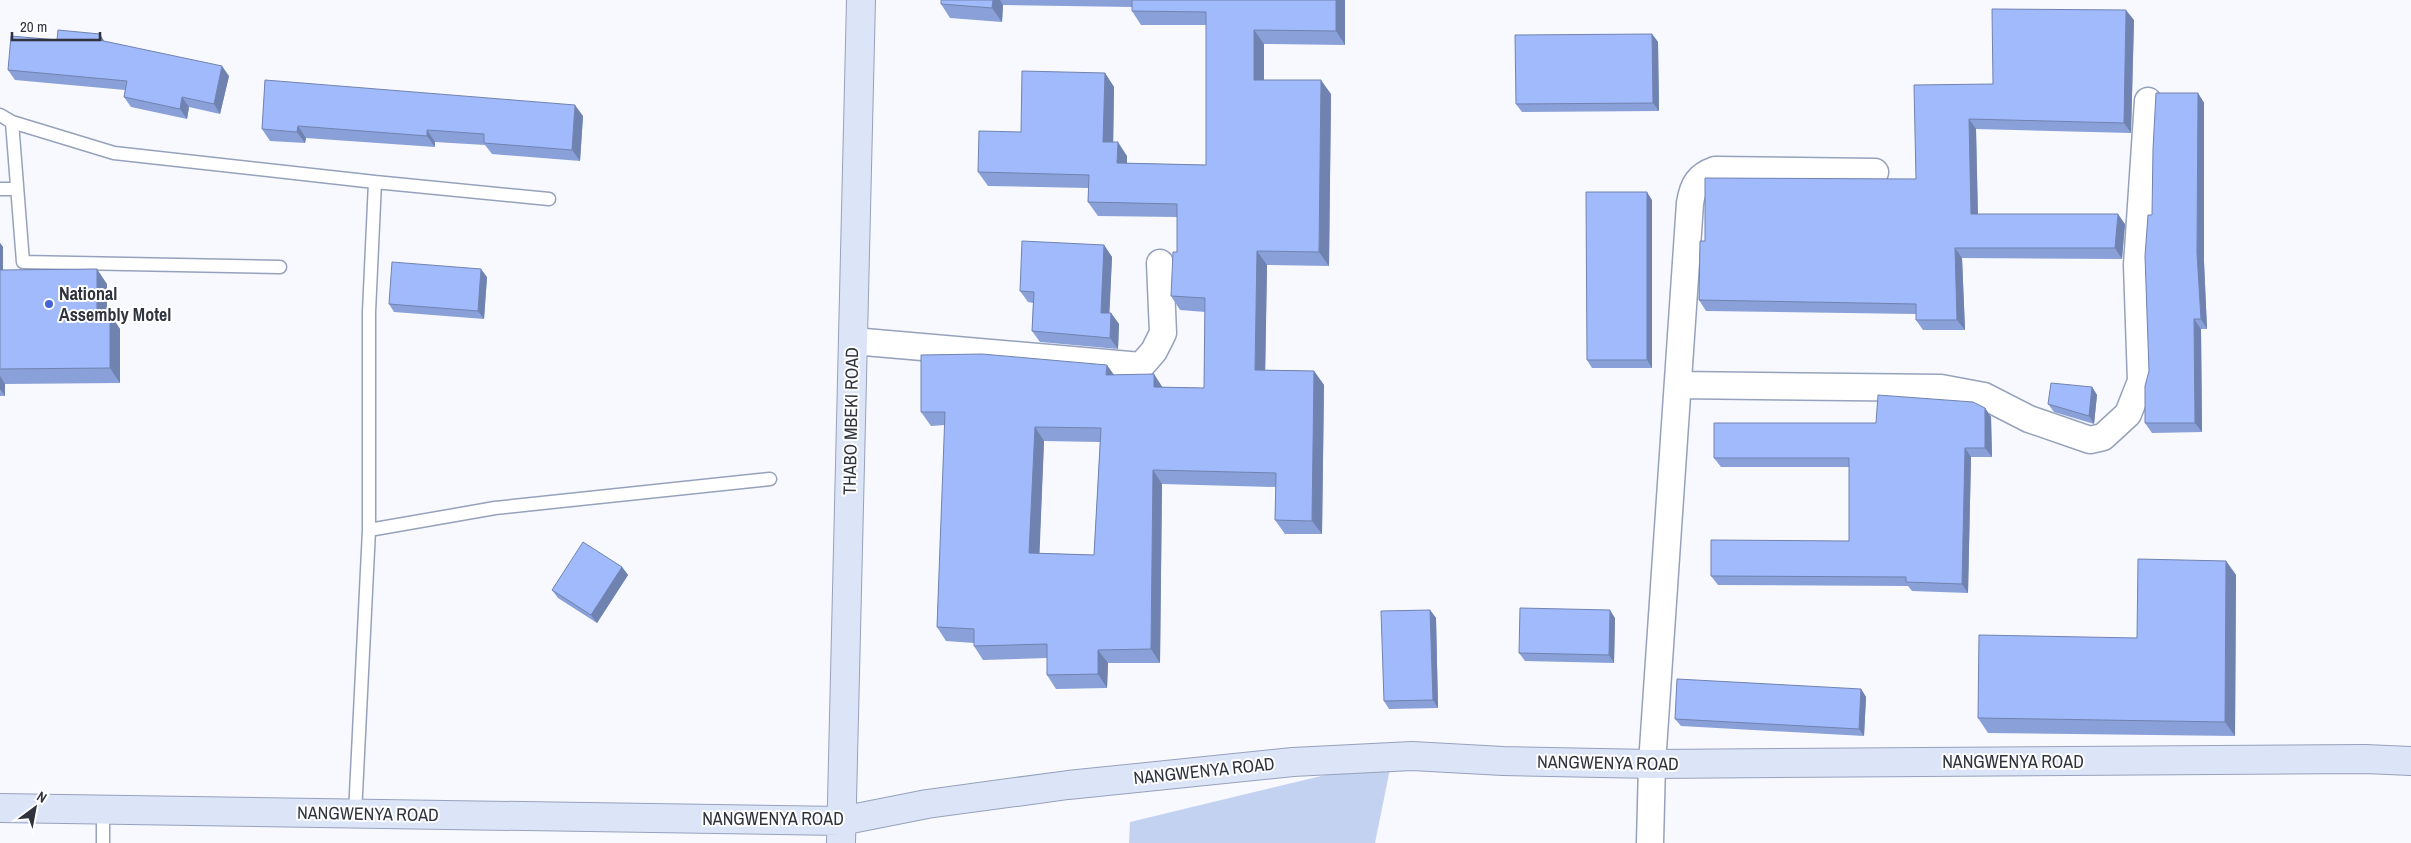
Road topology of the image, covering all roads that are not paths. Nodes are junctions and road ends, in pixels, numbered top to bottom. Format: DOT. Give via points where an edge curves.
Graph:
graph roads {
  1 [pos="861,0"];
  2 [pos="2148,101"];
  3 [pos="0,115"];
  4 [pos="12,122"];
  5 [pos="1875,172"];
  6 [pos="375,182"];
  7 [pos="0,189"];
  8 [pos="17,189"];
  9 [pos="549,199"];
  10 [pos="1160,263"];
  11 [pos="280,267"];
  12 [pos="853,341"];
  13 [pos="1678,385"];
  14 [pos="770,479"];
  15 [pos="369,530"];
  16 [pos="2411,761"];
  17 [pos="1652,764"];
  18 [pos="0,808"];
  19 [pos="104,809"];
  20 [pos="355,814"];
  21 [pos="841,832"];
  22 [pos="103,843"];
  23 [pos="1650,843"];
  1 -- 12 [label="main road, THABO MBEKI ROAD"];
  2 -- 13 [label="street" via="2137,265 2140,381 2128,414 2103,437 2090,440 2029,419 1984,396 1941,388"];
  3 -- 4 [label="lane"];
  4 -- 6 [label="lane" via="114,153"];
  4 -- 8 [label="lane"];
  5 -- 13 [label="street" via="1715,170 1702,175 1693,186 1690,202"];
  6 -- 9 [label="lane"];
  6 -- 15 [label="lane" via="369,312"];
  7 -- 8 [label="lane"];
  8 -- 11 [label="lane" via="22,262"];
  10 -- 12 [label="street" via="1163,333 1141,366"];
  12 -- 21 [label="main road, THABO MBEKI ROAD"];
  13 -- 17 [label="street"];
  14 -- 15 [label="lane" via="495,508"];
  15 -- 20 [label="lane"];
  16 -- 17 [label="main road, NANGWENYA ROAD"];
  17 -- 21 [label="main road, NANGWENYA ROAD" via="1412,756 1292,762 1068,785 927,804"];
  17 -- 23 [label="street"];
  18 -- 19 [label="main road, NANGWENYA ROAD"];
  19 -- 20 [label="main road, NANGWENYA ROAD"];
  19 -- 22 [label="lane"];
  20 -- 21 [label="main road, NANGWENYA ROAD"];
}
